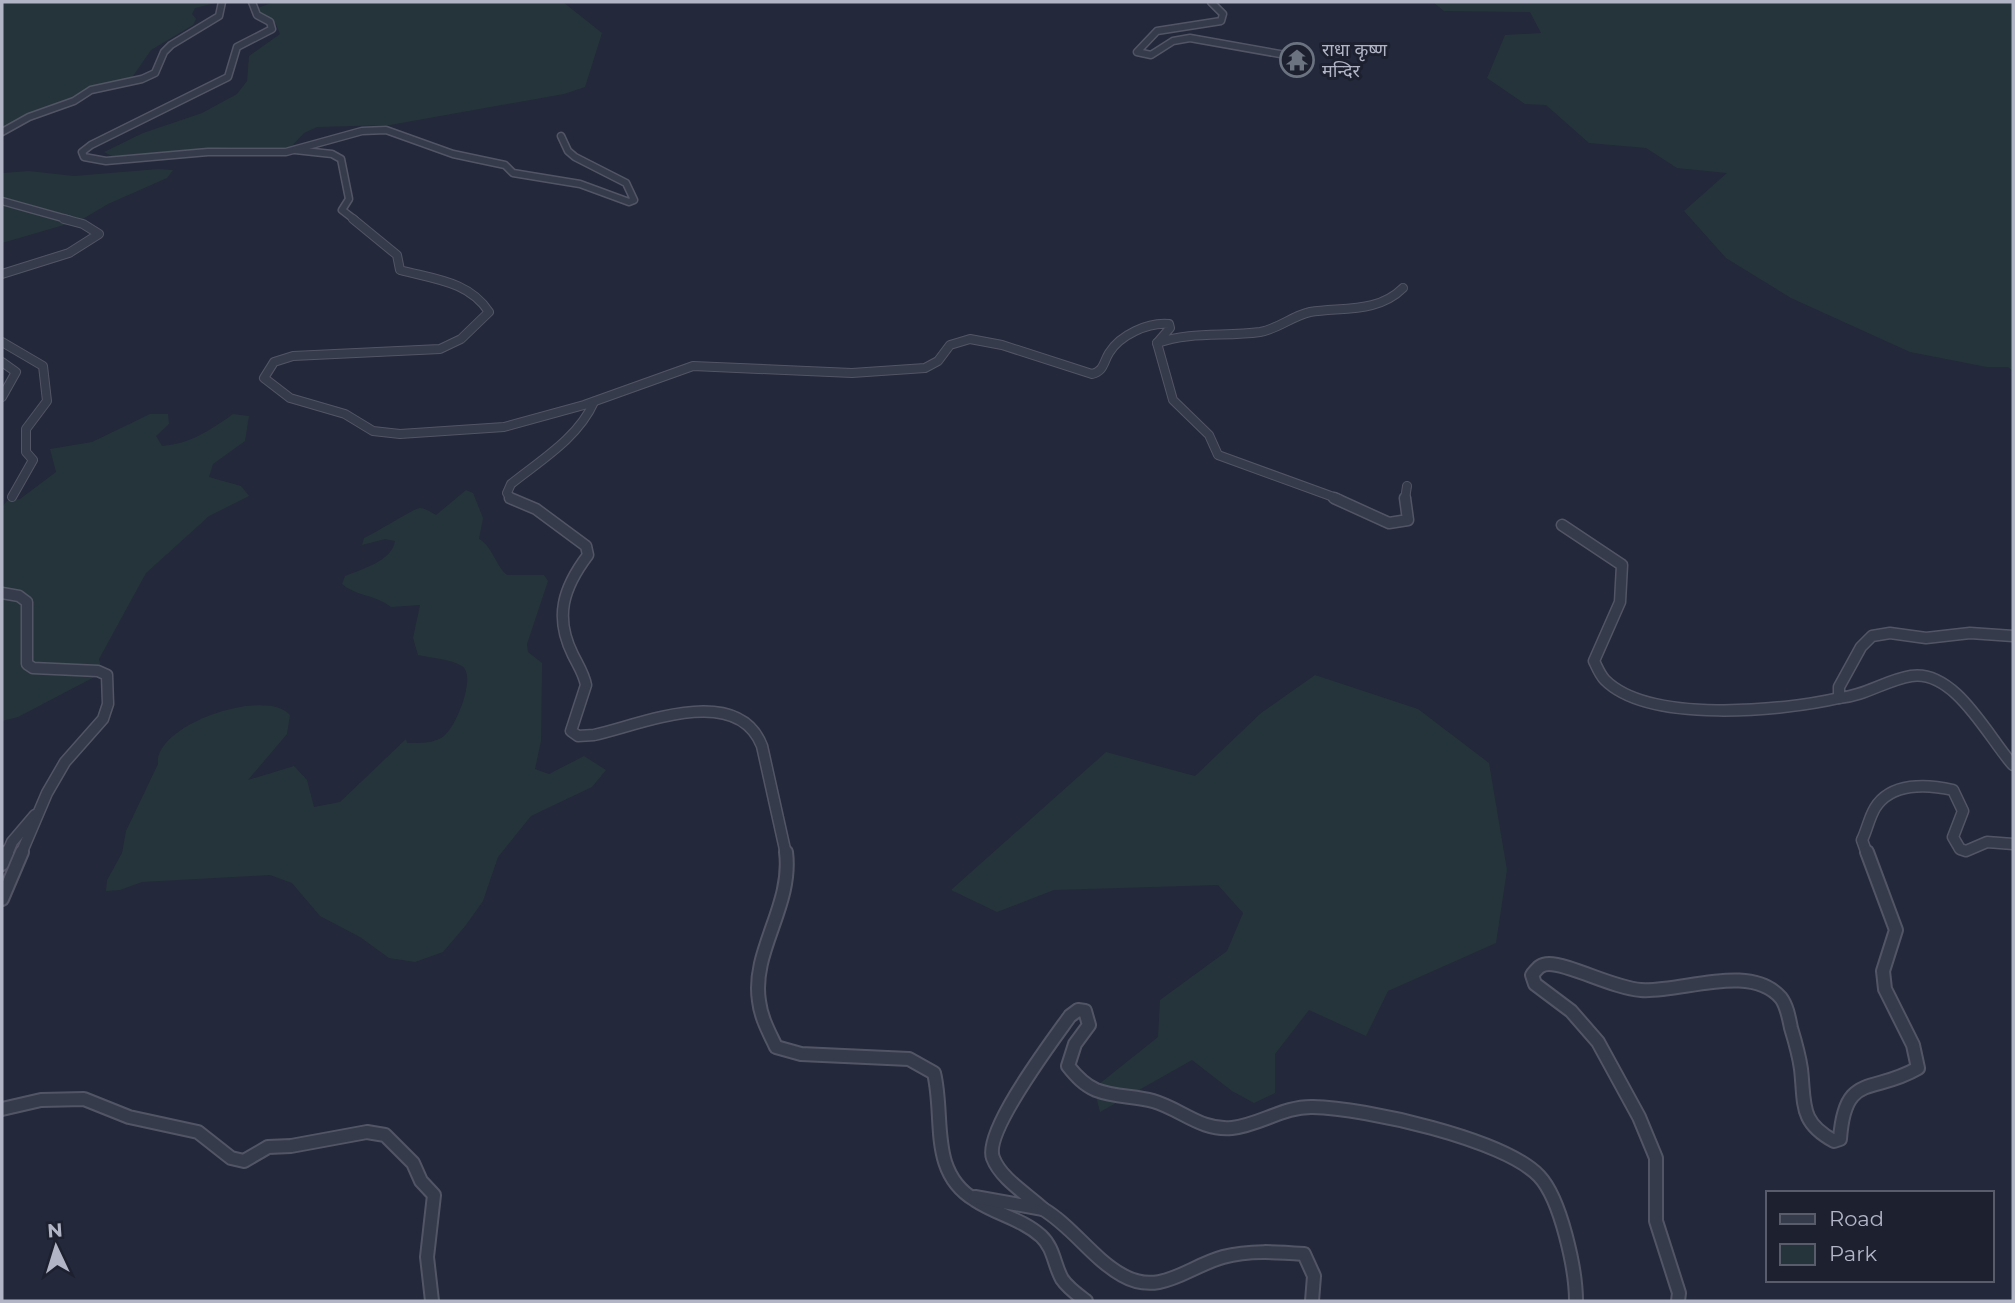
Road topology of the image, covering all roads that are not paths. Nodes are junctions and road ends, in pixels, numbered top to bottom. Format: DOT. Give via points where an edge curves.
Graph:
graph roads {
  1 [pos="222,2"];
  2 [pos="252,2"];
  3 [pos="1211,2"];
  4 [pos="1297,57"];
  5 [pos="2,132"];
  6 [pos="561,136"];
  7 [pos="295,150"];
  8 [pos="2,201"];
  9 [pos="2,274"];
  10 [pos="1403,288"];
  11 [pos="2,342"];
  12 [pos="1157,342"];
  13 [pos="2,362"];
  14 [pos="2,397"];
  15 [pos="594,402"];
  16 [pos="1407,486"];
  17 [pos="12,497"];
  18 [pos="1562,525"];
  19 [pos="2,593"];
  20 [pos="2013,636"];
  21 [pos="1839,698"];
  22 [pos="2013,765"];
  23 [pos="40,810"];
  24 [pos="2013,844"];
  25 [pos="2,864"];
  26 [pos="2,898"];
  27 [pos="2,1109"];
  28 [pos="968,1196"];
  29 [pos="1043,1209"];
  30 [pos="432,1301"];
  31 [pos="1086,1301"];
  32 [pos="1312,1301"];
  33 [pos="1576,1301"];
  34 [pos="1678,1301"];
  1 -- 5 [label="street" via="219,16 164,52 155,73 91,90"];
  2 -- 7 [label="street" via="251,8 270,22 272,29 237,47 228,77 82,152 84,157 106,162 208,152"];
  3 -- 4 [label="street" via="1223,14 1221,21 1157,32 1137,52 1151,55 1177,39 1199,38"];
  6 -- 7 [label="street" via="568,152 621,180 634,200 557,179 513,173 505,165 386,130 362,131"];
  7 -- 15 [label="street" via="341,159 349,198 342,210 397,255 400,270 466,290 489,312 461,339 439,349 293,356 273,362 264,378 281,394 345,414 373,431 400,433 504,427"];
  8 -- 9 [label="street" via="83,223 99,234 67,253"];
  10 -- 12 [label="street" via="1387,301 1305,314 1259,332 1191,332"];
  11 -- 17 [label="street" via="43,366 48,392 47,401 26,429 26,452 32,466"];
  12 -- 15 [label="street" via="1169,324 1150,325 1123,339 1110,351 1101,370 1086,375 1002,345 970,339 950,345 938,361 925,368 852,373 693,366"];
  12 -- 16 [label="street" via="1171,398 1205,428 1218,455 1228,461 1259,467 1390,523 1408,520"];
  13 -- 14 [label="street" via="16,372"];
  15 -- 28 [label="street" via="571,434 511,484 507,493 586,546 588,555 575,572 559,610 563,633 585,679 586,695 570,722 571,731 578,736 607,735 680,712 708,712 746,722 758,736 788,873 774,934 757,974 763,1025 776,1046 801,1054 909,1059 934,1073 941,1095 944,1167 958,1190"];
  18 -- 21 [label="street" via="1622,565 1625,581 1594,661 1603,682 1674,706 1707,709 1787,709"];
  19 -- 23 [label="street" via="27,602 27,664 107,675 108,704 103,719 65,762"];
  20 -- 21 [label="street" via="1872,636 1839,687"];
  21 -- 22 [label="street" via="1870,693 1915,675 1933,678 1958,694"];
  23 -- 25 [label="street" via="12,842"];
  23 -- 26 [label="street"];
  24 -- 34 [label="street" via="1987,842 1966,851 1959,849 1953,838 1963,811 1952,790 1942,787 1904,789 1888,794 1875,806 1862,840 1896,930 1894,944 1884,959 1883,978 1918,1054 1919,1068 1863,1085 1842,1114 1840,1139 1834,1141 1810,1124 1801,1103 1801,1069 1785,1003 1761,984 1697,982 1642,990 1550,964 1538,967 1532,975 1535,984 1585,1023 1607,1053 1649,1139 1658,1173 1656,1226"];
  27 -- 30 [label="street" via="41,1100 84,1099 129,1117 198,1132 231,1158 244,1161 268,1147 368,1132 385,1135 413,1163 434,1195 427,1257"];
  28 -- 29 [label="street"];
  28 -- 31 [label="street" via="1040,1235 1052,1250 1063,1281"];
  29 -- 32 [label="street" via="1057,1216 1102,1263 1138,1283 1167,1282 1224,1257 1304,1254 1312,1262"];
  29 -- 33 [label="street" via="998,1166 992,1141 1001,1119 1070,1016 1085,1011 1089,1026 1075,1044 1068,1066 1086,1086 1110,1095 1156,1102 1220,1129 1241,1128 1271,1114 1312,1107 1429,1130 1493,1147 1518,1159 1542,1179 1554,1201 1575,1270"];
}
